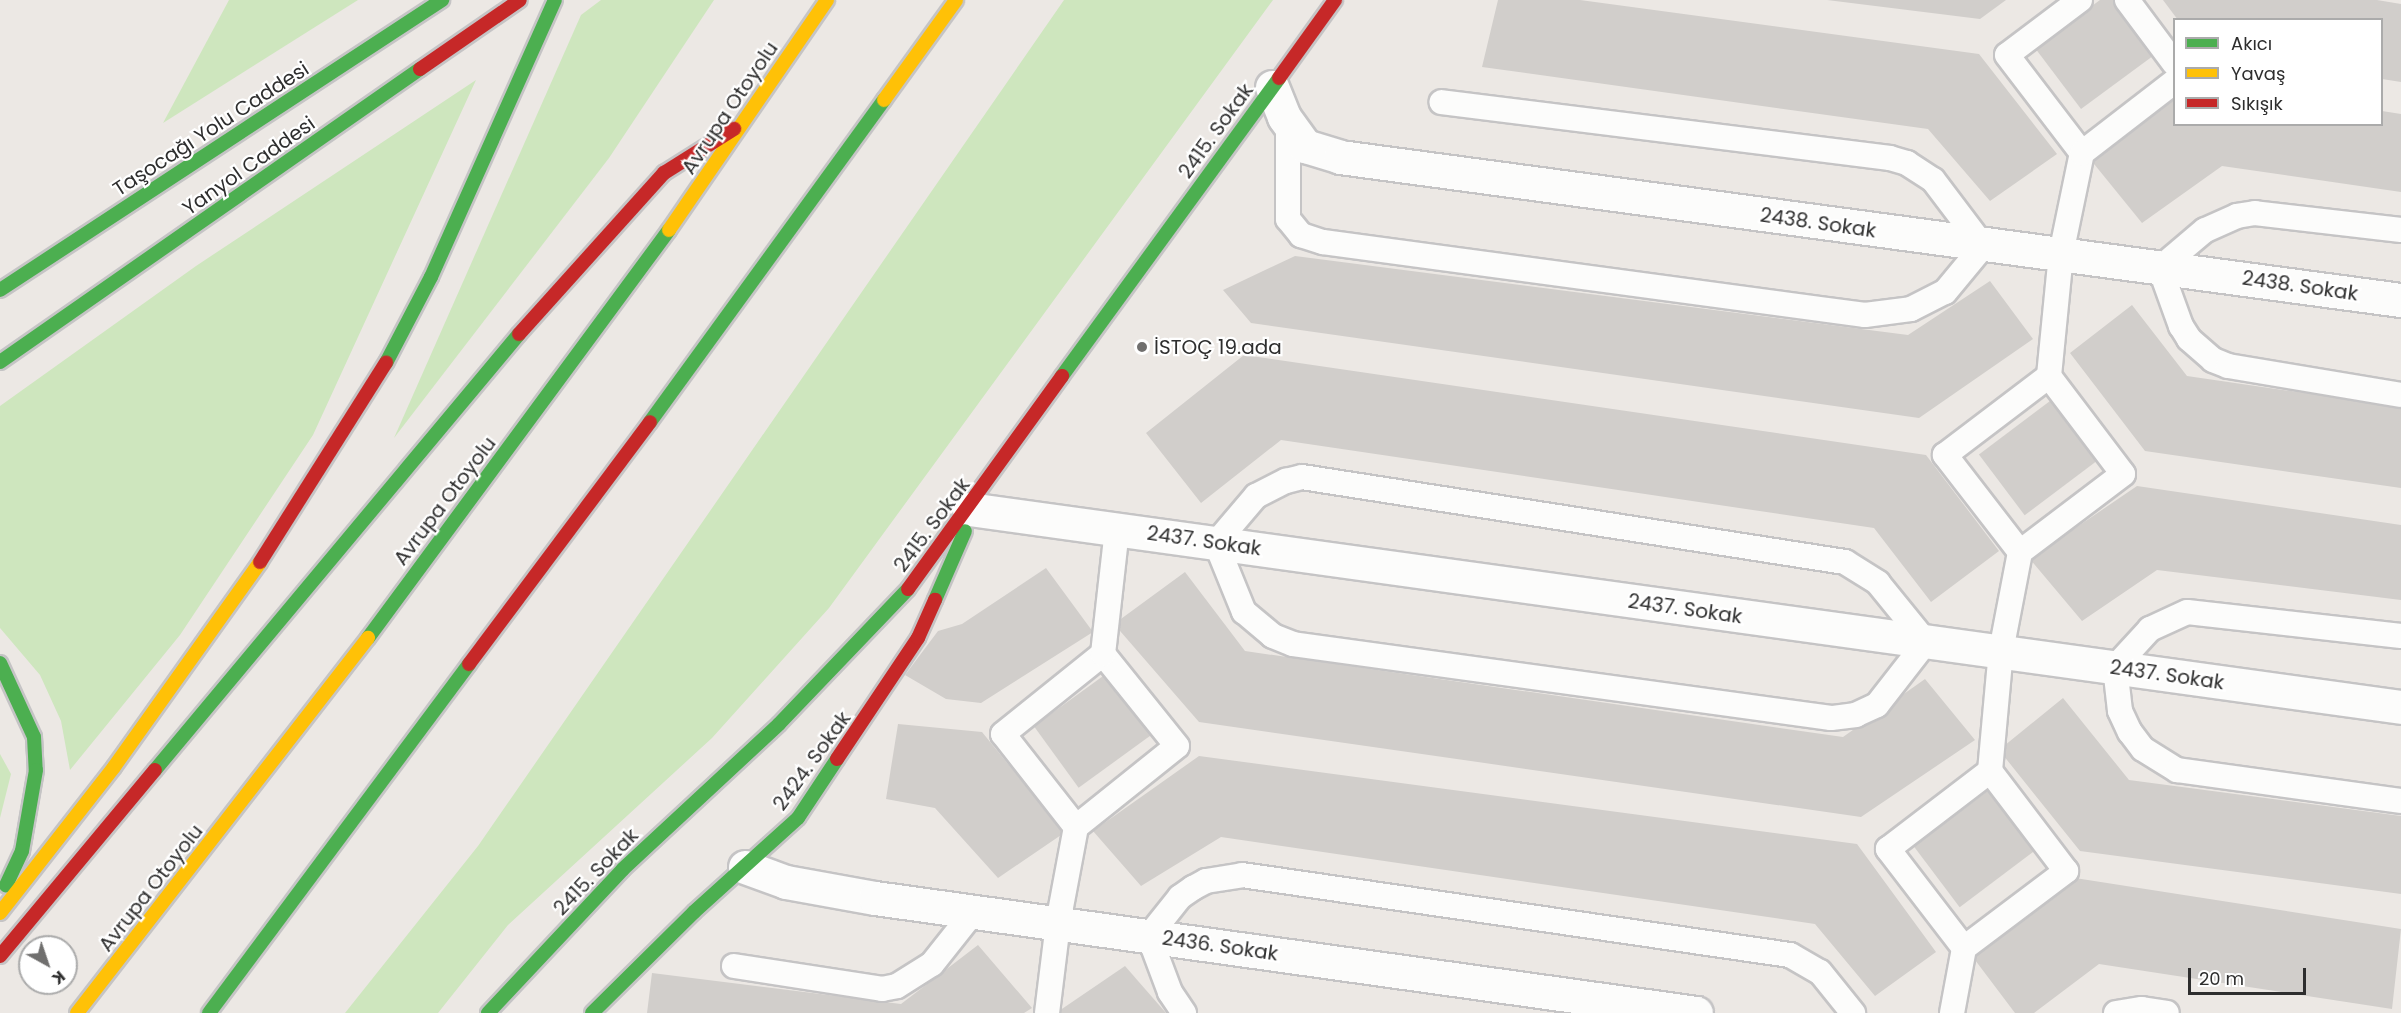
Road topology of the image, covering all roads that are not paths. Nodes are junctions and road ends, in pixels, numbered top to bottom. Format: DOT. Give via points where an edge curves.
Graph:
graph roads {
  1 [pos="442,0"];
  2 [pos="520,0"];
  3 [pos="555,0"];
  4 [pos="827,0"];
  5 [pos="956,0"];
  6 [pos="1335,0"];
  7 [pos="2080,0"];
  8 [pos="2127,0"];
  9 [pos="2173,60"];
  10 [pos="2173,84"];
  11 [pos="1272,87"];
  12 [pos="1441,102"];
  13 [pos="746,122"];
  14 [pos="1288,123"];
  15 [pos="2082,153"];
  16 [pos="2401,230"];
  17 [pos="1983,246"];
  18 [pos="2061,254"];
  19 [pos="2160,268"];
  20 [pos="0,290"];
  21 [pos="2401,300"];
  22 [pos="0,362"];
  23 [pos="2049,376"];
  24 [pos="2401,395"];
  25 [pos="969,509"];
  26 [pos="1117,529"];
  27 [pos="1216,543"];
  28 [pos="2020,552"];
  29 [pos="2401,636"];
  30 [pos="1926,642"];
  31 [pos="2001,651"];
  32 [pos="1103,654"];
  33 [pos="0,663"];
  34 [pos="2115,668"];
  35 [pos="2401,707"];
  36 [pos="1990,771"];
  37 [pos="2401,801"];
  38 [pos="1076,827"];
  39 [pos="746,867"];
  40 [pos="0,897"];
  41 [pos="974,911"];
  42 [pos="0,913"];
  43 [pos="1058,923"];
  44 [pos="1149,936"];
  45 [pos="1964,948"];
  46 [pos="0,956"];
  47 [pos="734,966"];
  48 [pos="77,1013"];
  49 [pos="209,1013"];
  50 [pos="488,1013"];
  51 [pos="592,1013"];
  52 [pos="1047,1013"];
  53 [pos="1184,1013"];
  54 [pos="1696,1013"];
  55 [pos="1853,1013"];
  56 [pos="1952,1013"];
  57 [pos="2116,1013"];
  58 [pos="2167,1013"];
  1 -- 20 [label="main road, Taşocağı Yolu Caddesi"];
  2 -- 22 [label="main road, Yanyol Caddesi"];
  3 -- 42 [label="main road" via="431,277 372,391 230,608 114,767"];
  4 -- 13 [label="main road, Avrupa Otoyolu"];
  5 -- 49 [label="main road" via="677,386"];
  6 -- 11 [label="main road, 2415. Sokak"];
  7 -- 15 [label="lane" via="2007,55"];
  8 -- 9 [label="lane"];
  10 -- 15 [label="lane"];
  11 -- 14 [label="street, 2438. Sokak"];
  11 -- 25 [label="main road, 2415. Sokak"];
  12 -- 17 [label="lane" via="1890,158 1907,163 1933,180"];
  13 -- 46 [label="main road" via="664,173 528,323"];
  13 -- 48 [label="main road, Avrupa Otoyolu" via="621,299 288,745"];
  14 -- 17 [label="street, 2438. Sokak" via="1305,146 1340,157"];
  14 -- 17 [label="lane" via="1288,219 1301,235 1323,242 1865,315 1911,309 1946,292"];
  15 -- 18 [label="lane"];
  16 -- 19 [label="lane" via="2255,213 2205,230"];
  17 -- 18 [label="street, 2438. Sokak"];
  18 -- 19 [label="street, 2438. Sokak"];
  18 -- 23 [label="lane"];
  19 -- 21 [label="street, 2438. Sokak"];
  19 -- 24 [label="lane" via="2181,326 2189,339 2213,360 2228,366"];
  23 -- 28 [label="lane" via="2123,474"];
  23 -- 28 [label="lane" via="1945,455"];
  25 -- 26 [label="street, 2437. Sokak"];
  25 -- 39 [label="main road, 2424. Sokak" via="964,538 951,570 918,638 885,692 798,818"];
  25 -- 50 [label="main road, 2415. Sokak" via="910,586 795,707 623,869"];
  26 -- 27 [label="street, 2437. Sokak"];
  26 -- 32 [label="lane"];
  27 -- 30 [label="street, 2437. Sokak"];
  27 -- 30 [label="lane" via="1256,495 1302,477 1845,562 1878,583"];
  27 -- 30 [label="lane" via="1244,612 1273,636 1293,644 1831,718 1856,715 1877,705"];
  28 -- 31 [label="lane"];
  29 -- 34 [label="lane" via="2187,612 2150,629"];
  30 -- 31 [label="street, 2437. Sokak"];
  31 -- 34 [label="street, 2437. Sokak"];
  31 -- 36 [label="lane"];
  32 -- 38 [label="lane" via="1003,734"];
  32 -- 38 [label="lane" via="1177,746"];
  33 -- 40 [label="main road" via="34,737 36,771 33,810 22,850"];
  34 -- 35 [label="street, 2437. Sokak"];
  34 -- 37 [label="lane" via="2120,711 2130,732 2143,749 2177,770"];
  36 -- 45 [label="lane" via="1888,849"];
  36 -- 45 [label="lane" via="2066,871"];
  38 -- 43 [label="lane"];
  39 -- 41 [label="street, 2436. Sokak" via="786,882"];
  39 -- 51 [label="main road, 2424. Sokak" via="694,912"];
  41 -- 43 [label="street, 2436. Sokak"];
  41 -- 47 [label="lane" via="933,964 897,986 882,989"];
  43 -- 44 [label="street, 2436. Sokak"];
  43 -- 52 [label="lane"];
  44 -- 53 [label="lane" via="1170,992"];
  44 -- 54 [label="street, 2436. Sokak"];
  44 -- 55 [label="lane" via="1180,897 1193,888 1206,881 1242,875 1790,955 1820,972"];
  45 -- 56 [label="lane"];
  57 -- 58 [label="lane"];
}
